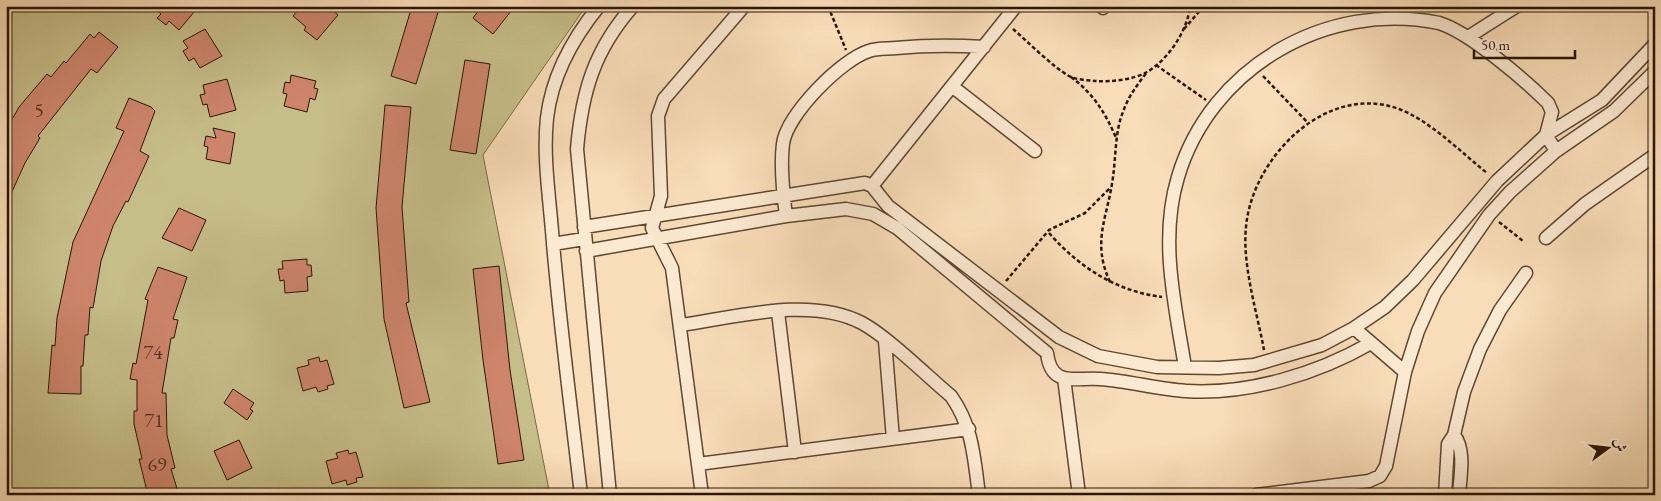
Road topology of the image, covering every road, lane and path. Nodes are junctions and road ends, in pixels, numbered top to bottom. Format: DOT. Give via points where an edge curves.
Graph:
graph roads {
  1 [pos="599,6"];
  2 [pos="633,6"];
  3 [pos="744,6"];
  4 [pos="828,6"];
  5 [pos="1016,6"];
  6 [pos="1190,6"];
  7 [pos="1204,6"];
  8 [pos="1517,6"];
  9 [pos="1004,22"];
  10 [pos="1183,30"];
  11 [pos="1468,37"];
  12 [pos="1655,44"];
  13 [pos="984,47"];
  14 [pos="851,61"];
  15 [pos="1252,64"];
  16 [pos="1156,65"];
  17 [pos="1655,71"];
  18 [pos="1147,72"];
  19 [pos="1069,76"];
  20 [pos="953,87"];
  21 [pos="1213,105"];
  22 [pos="1309,124"];
  23 [pos="1546,135"];
  24 [pos="1118,141"];
  25 [pos="1035,151"];
  26 [pos="1556,152"];
  27 [pos="1655,155"];
  28 [pos="1497,181"];
  29 [pos="1112,185"];
  30 [pos="872,186"];
  31 [pos="842,188"];
  32 [pos="783,197"];
  33 [pos="846,209"];
  34 [pos="654,215"];
  35 [pos="1489,215"];
  36 [pos="786,216"];
  37 [pos="1049,233"];
  38 [pos="1546,238"];
  39 [pos="585,239"];
  40 [pos="658,241"];
  41 [pos="1523,242"];
  42 [pos="553,244"];
  43 [pos="1526,273"];
  44 [pos="1110,282"];
  45 [pos="999,289"];
  46 [pos="1174,298"];
  47 [pos="778,312"];
  48 [pos="680,325"];
  49 [pos="1354,328"];
  50 [pos="1059,336"];
  51 [pos="885,341"];
  52 [pos="1371,343"];
  53 [pos="1047,353"];
  54 [pos="1266,362"];
  55 [pos="1185,367"];
  56 [pos="1405,372"];
  57 [pos="1064,378"];
  58 [pos="969,429"];
  59 [pos="1454,435"];
  60 [pos="893,439"];
  61 [pos="795,452"];
  62 [pos="698,464"];
  63 [pos="581,495"];
  64 [pos="610,495"];
  65 [pos="702,495"];
  66 [pos="979,495"];
  67 [pos="1079,495"];
  68 [pos="1256,495"];
  69 [pos="1445,495"];
  70 [pos="1459,495"];
  1 -- 42 [label="street" via="570,47 555,81 547,118 546,154"];
  2 -- 39 [label="street" via="602,49 588,81 582,106 577,149"];
  3 -- 34 [label="street" via="664,99 658,116 661,196"];
  4 -- 14 [label="path"];
  5 -- 9 [label="street"];
  6 -- 10 [label="path"];
  7 -- 10 [label="path"];
  8 -- 11 [label="street"];
  9 -- 13 [label="street"];
  9 -- 19 [label="path"];
  10 -- 16 [label="path"];
  11 -- 15 [label="street" via="1440,23 1403,16 1368,16 1310,30 1272,49"];
  11 -- 23 [label="street" via="1548,103 1552,112"];
  12 -- 23 [label="street" via="1602,100"];
  13 -- 14 [label="street" via="938,44 869,51"];
  13 -- 20 [label="street"];
  14 -- 32 [label="street" via="828,80 791,122 783,142"];
  15 -- 21 [label="street"];
  15 -- 22 [label="path"];
  16 -- 18 [label="path"];
  16 -- 21 [label="path"];
  17 -- 26 [label="street" via="1614,111"];
  18 -- 19 [label="path" via="1116,81"];
  18 -- 24 [label="path" via="1123,111"];
  19 -- 24 [label="path" via="1104,110"];
  20 -- 25 [label="street"];
  20 -- 30 [label="street"];
  21 -- 46 [label="street" via="1192,140 1178,177 1169,260"];
  22 -- 28 [label="path" via="1344,106 1390,106 1419,120"];
  22 -- 54 [label="path" via="1275,156 1256,188 1248,213 1246,253"];
  23 -- 26 [label="street"];
  23 -- 28 [label="street"];
  24 -- 29 [label="path"];
  26 -- 35 [label="street"];
  27 -- 38 [label="street" via="1585,204"];
  28 -- 49 [label="street" via="1413,280 1385,307"];
  29 -- 37 [label="path" via="1085,213 1049,230"];
  29 -- 44 [label="path" via="1100,240 1102,262"];
  30 -- 31 [label="street" via="859,183"];
  30 -- 45 [label="street" via="888,206"];
  31 -- 32 [label="street"];
  31 -- 33 [label="street"];
  32 -- 34 [label="street"];
  32 -- 36 [label="street"];
  33 -- 36 [label="street"];
  33 -- 53 [label="street" via="873,214 897,228"];
  34 -- 39 [label="street"];
  34 -- 40 [label="street" via="652,228"];
  35 -- 41 [label="path"];
  35 -- 56 [label="street" via="1435,293"];
  36 -- 40 [label="street"];
  37 -- 44 [label="path" via="1083,266"];
  37 -- 45 [label="path"];
  39 -- 40 [label="street"];
  39 -- 42 [label="street"];
  39 -- 64 [label="street"];
  40 -- 48 [label="street" via="672,268"];
  42 -- 63 [label="street"];
  43 -- 59 [label="street" via="1500,310 1480,350 1464,392"];
  44 -- 46 [label="path" via="1148,295"];
  45 -- 50 [label="street"];
  46 -- 55 [label="street"];
  47 -- 48 [label="street"];
  47 -- 51 [label="street" via="807,308 836,313 862,324"];
  47 -- 61 [label="street"];
  48 -- 62 [label="street"];
  49 -- 52 [label="street"];
  49 -- 54 [label="street" via="1322,345"];
  50 -- 53 [label="street"];
  50 -- 55 [label="street" via="1098,356 1130,363"];
  51 -- 58 [label="street" via="951,396"];
  51 -- 60 [label="street"];
  52 -- 56 [label="street"];
  52 -- 57 [label="street" via="1312,370 1238,388 1188,391 1098,378"];
  53 -- 57 [label="street" via="1051,368"];
  54 -- 55 [label="street" via="1219,368"];
  56 -- 68 [label="street" via="1386,466 1380,476 1369,481"];
  57 -- 67 [label="street"];
  58 -- 60 [label="street"];
  58 -- 66 [label="street"];
  59 -- 69 [label="street" via="1446,450"];
  59 -- 70 [label="street" via="1461,452"];
  60 -- 61 [label="street"];
  61 -- 62 [label="street"];
  62 -- 65 [label="street"];
}
